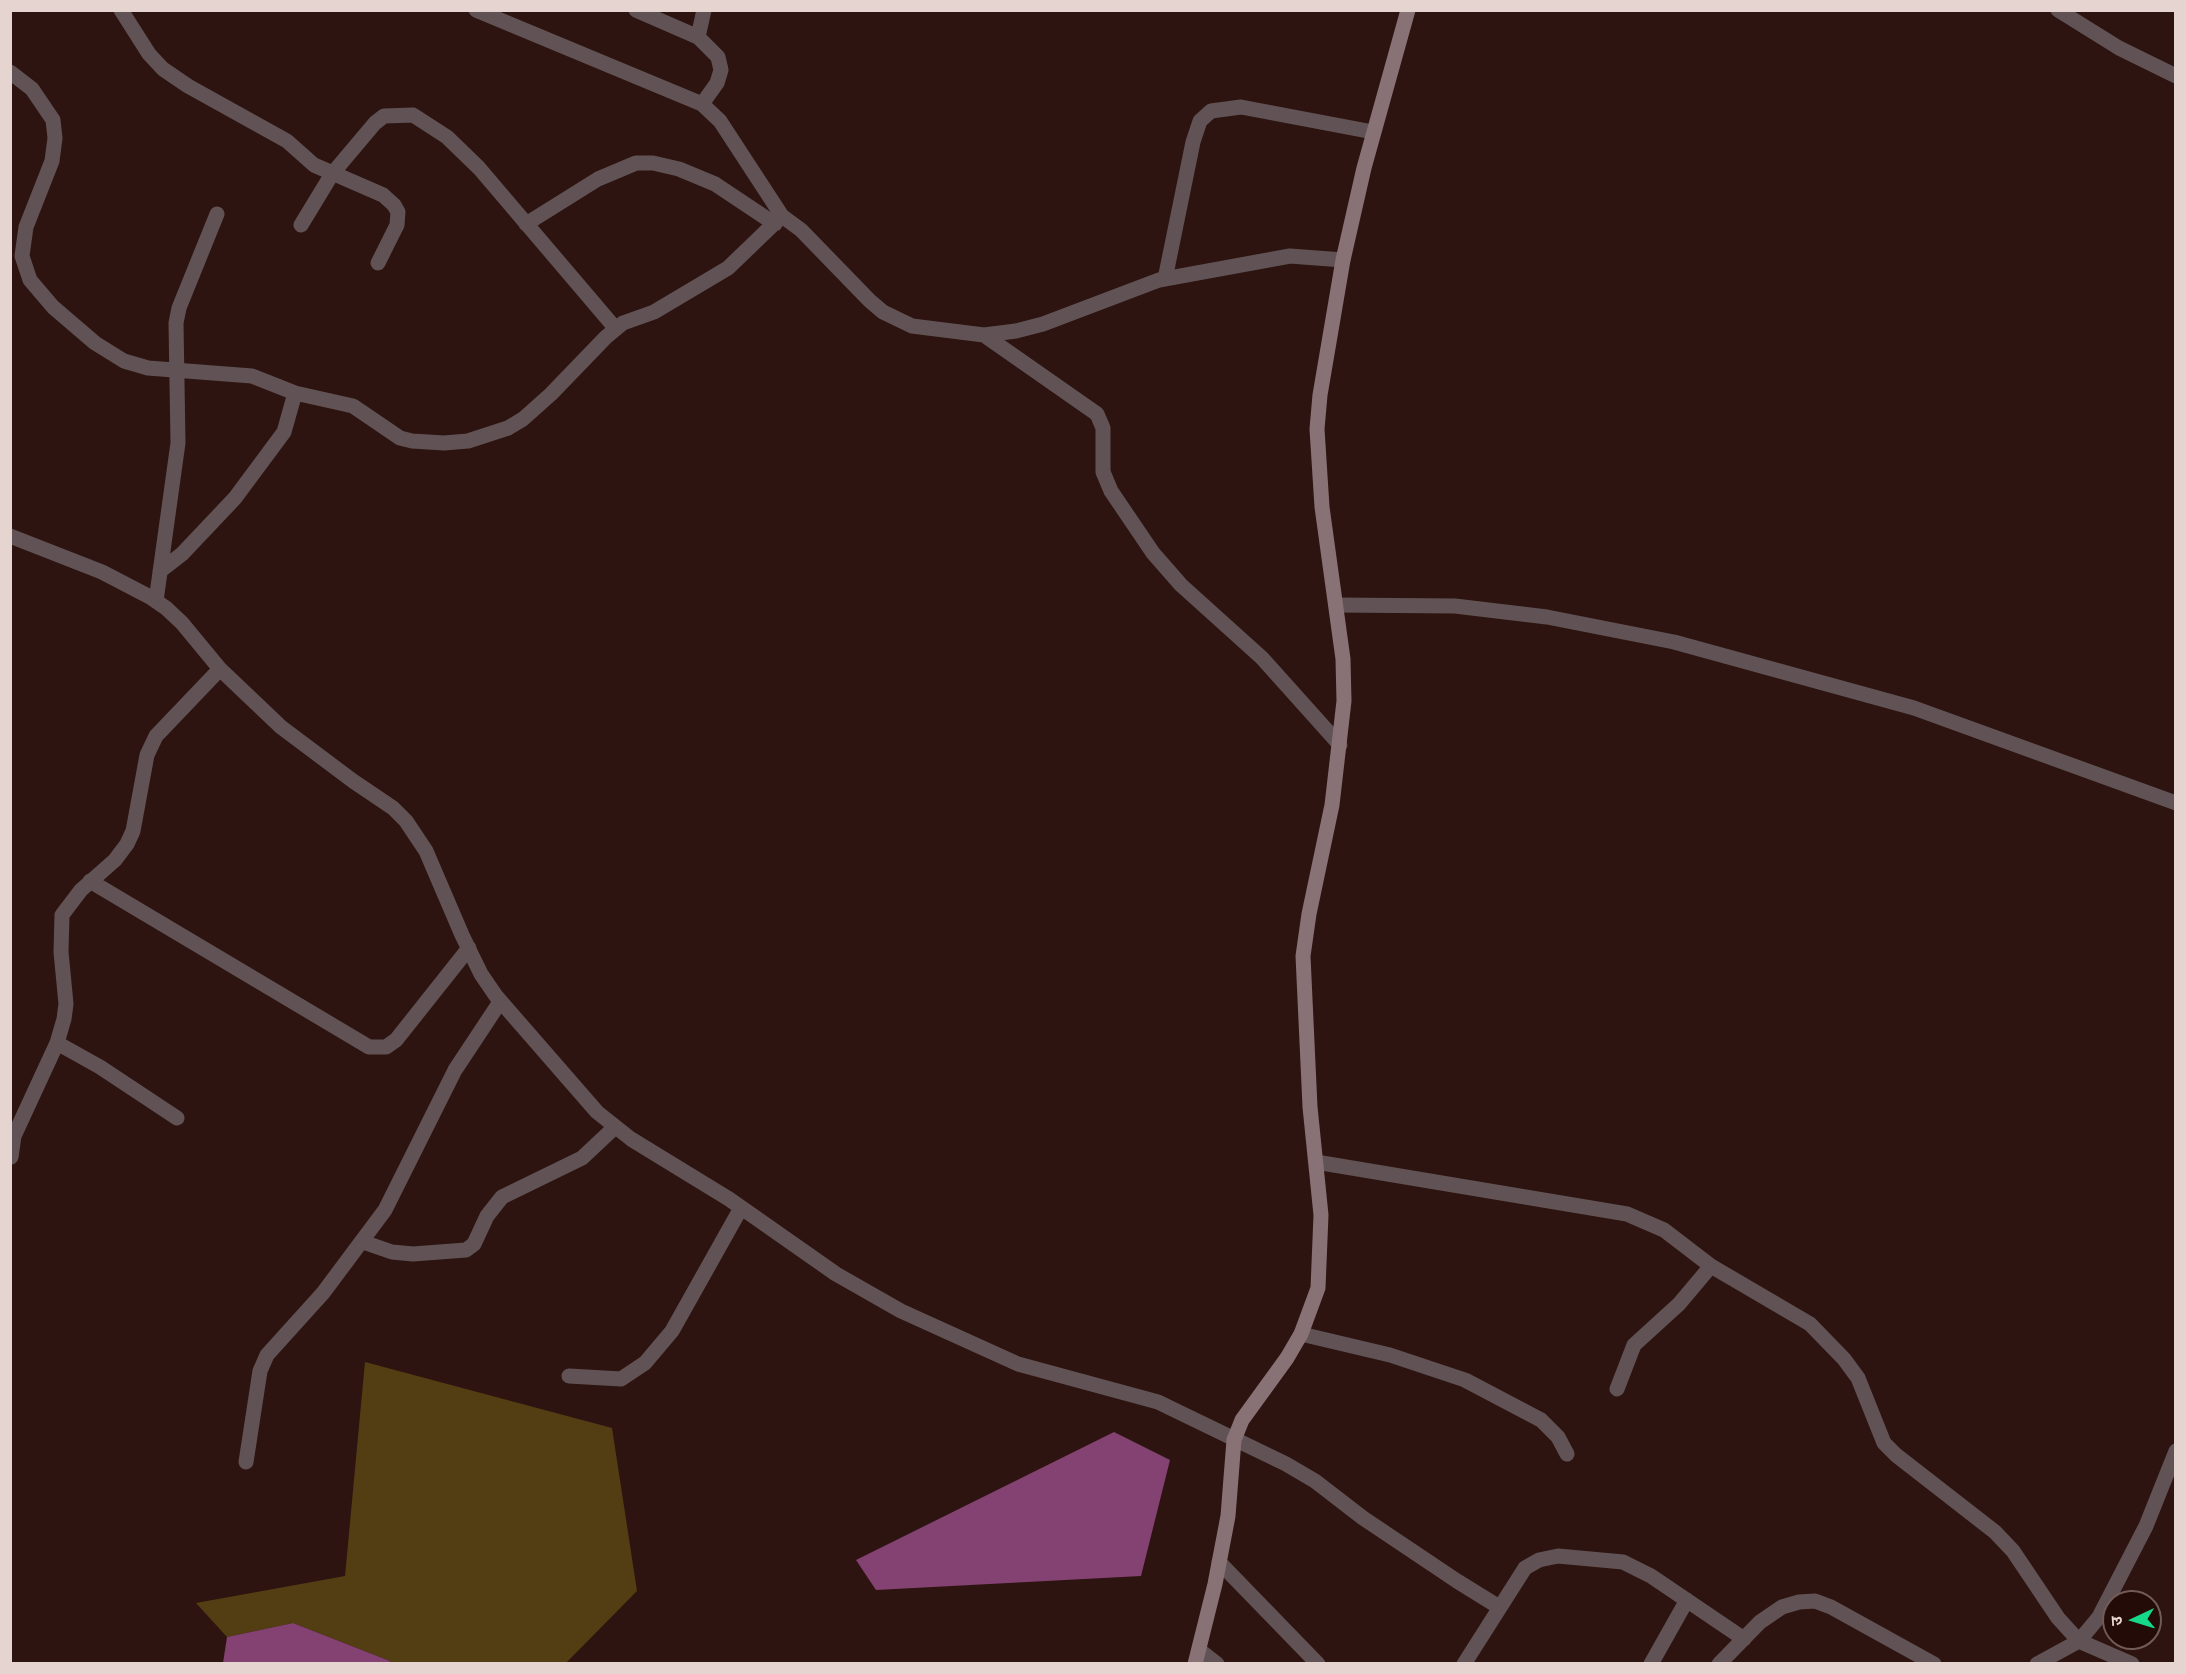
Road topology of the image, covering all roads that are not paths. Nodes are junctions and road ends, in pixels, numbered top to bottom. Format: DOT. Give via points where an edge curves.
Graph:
graph roads {
  1 [pos="121,10"];
  2 [pos="476,10"];
  3 [pos="636,10"];
  4 [pos="704,10"];
  5 [pos="1408,10"];
  6 [pos="2058,10"];
  7 [pos="698,37"];
  8 [pos="10,72"];
  9 [pos="2175,75"];
  10 [pos="702,104"];
  11 [pos="1373,132"];
  12 [pos="332,174"];
  13 [pos="217,214"];
  14 [pos="778,220"];
  15 [pos="526,224"];
  16 [pos="301,225"];
  17 [pos="1343,260"];
  18 [pos="378,263"];
  19 [pos="1165,279"];
  20 [pos="616,329"];
  21 [pos="984,335"];
  22 [pos="178,369"];
  23 [pos="295,393"];
  24 [pos="10,536"];
  25 [pos="160,571"];
  26 [pos="156,601"];
  27 [pos="1336,605"];
  28 [pos="220,669"];
  29 [pos="1340,745"];
  30 [pos="2175,803"];
  31 [pos="90,881"];
  32 [pos="469,948"];
  33 [pos="500,1002"];
  34 [pos="57,1043"];
  35 [pos="177,1118"];
  36 [pos="615,1127"];
  37 [pos="11,1157"];
  38 [pos="1316,1162"];
  39 [pos="741,1208"];
  40 [pos="363,1242"];
  41 [pos="1711,1266"];
  42 [pos="1301,1334"];
  43 [pos="570,1376"];
  44 [pos="1617,1389"];
  45 [pos="1234,1440"];
  46 [pos="2175,1451"];
  47 [pos="1567,1454"];
  48 [pos="246,1462"];
  49 [pos="1219,1562"];
  50 [pos="1687,1600"];
  51 [pos="1499,1607"];
  52 [pos="1744,1639"];
  53 [pos="2079,1641"];
  54 [pos="1197,1657"];
  55 [pos="1911,1657"];
  56 [pos="1217,1664"];
  57 [pos="1318,1664"];
  58 [pos="1464,1664"];
  59 [pos="1652,1664"];
  60 [pos="1719,1664"];
  61 [pos="1934,1664"];
  62 [pos="2037,1664"];
  63 [pos="2132,1664"];
  1 -- 12 [label="street" via="163,69 287,141 314,165"];
  2 -- 10 [label="street"];
  3 -- 7 [label="street"];
  4 -- 7 [label="street"];
  5 -- 11 [label="street"];
  6 -- 9 [label="street" via="2119,48"];
  7 -- 10 [label="street" via="718,57 721,70"];
  8 -- 22 [label="street" via="32,89 47,108 55,138 47,179 26,227 22,256 30,280 53,307 108,353 137,366"];
  10 -- 14 [label="street" via="720,121"];
  11 -- 17 [label="street"];
  11 -- 19 [label="street" via="1241,107 1211,111 1200,121 1193,142"];
  12 -- 15 [label="street" via="375,123 391,115 413,115 447,137"];
  12 -- 16 [label="street"];
  12 -- 18 [label="street" via="383,195 398,212 397,225"];
  13 -- 22 [label="street" via="179,308"];
  14 -- 15 [label="street" via="715,184 679,169 636,163 598,179"];
  14 -- 20 [label="street" via="728,268"];
  14 -- 21 [label="street" via="801,230 883,312 929,330"];
  15 -- 20 [label="street"];
  17 -- 19 [label="street" via="1290,256"];
  17 -- 27 [label="street" via="1317,429 1322,507"];
  19 -- 21 [label="street" via="1043,324"];
  20 -- 23 [label="street" via="523,419 468,441 422,443 400,438 360,408"];
  21 -- 29 [label="street" via="1097,414 1103,428 1102,472 1153,553 1181,585 1262,658"];
  22 -- 23 [label="street" via="252,376"];
  22 -- 25 [label="street" via="177,461 165,519"];
  23 -- 25 [label="street" via="284,432 235,498 190,546"];
  24 -- 26 [label="street" via="102,572"];
  25 -- 26 [label="street"];
  26 -- 28 [label="street" via="182,623"];
  27 -- 29 [label="street" via="1344,690"];
  27 -- 30 [label="street" via="1455,606 1547,617 1674,642 1914,708"];
  28 -- 31 [label="street" via="156,736 147,755 133,831 115,860"];
  28 -- 32 [label="street" via="289,733 406,821 426,851"];
  29 -- 38 [label="street" via="1303,956"];
  31 -- 32 [label="street" via="369,1047 386,1047 396,1040"];
  31 -- 34 [label="street" via="62,915 66,1004"];
  32 -- 33 [label="street"];
  33 -- 36 [label="street"];
  33 -- 40 [label="street" via="454,1070 385,1210"];
  34 -- 35 [label="street"];
  34 -- 37 [label="street" via="14,1136"];
  36 -- 39 [label="street"];
  36 -- 40 [label="street" via="582,1158 502,1197 487,1216 474,1244 466,1250 413,1254"];
  38 -- 41 [label="street" via="1627,1214 1664,1230"];
  38 -- 42 [label="street" via="1321,1215 1318,1288"];
  39 -- 43 [label="street" via="672,1331 645,1364 621,1379"];
  39 -- 45 [label="street" via="877,1299 972,1345 1042,1372 1158,1402"];
  40 -- 48 [label="street" via="267,1355 255,1396"];
  41 -- 44 [label="street" via="1679,1304 1634,1345"];
  41 -- 53 [label="street" via="1810,1324 1858,1378 1884,1443 1995,1532"];
  42 -- 45 [label="street" via="1242,1420"];
  42 -- 47 [label="street" via="1390,1355 1466,1380 1541,1420 1558,1437"];
  45 -- 49 [label="street" via="1228,1515"];
  45 -- 51 [label="street" via="1315,1481 1363,1518"];
  46 -- 53 [label="street" via="2146,1526 2099,1617"];
  49 -- 54 [label="street"];
  49 -- 57 [label="street"];
  50 -- 51 [label="street" via="1651,1575 1623,1562 1558,1556 1525,1568"];
  50 -- 52 [label="street"];
  50 -- 59 [label="street"];
  51 -- 58 [label="street"];
  52 -- 55 [label="street" via="1782,1606 1815,1601"];
  52 -- 60 [label="street"];
  53 -- 62 [label="street"];
  53 -- 63 [label="street"];
  54 -- 56 [label="street"];
  55 -- 61 [label="street"];
}
